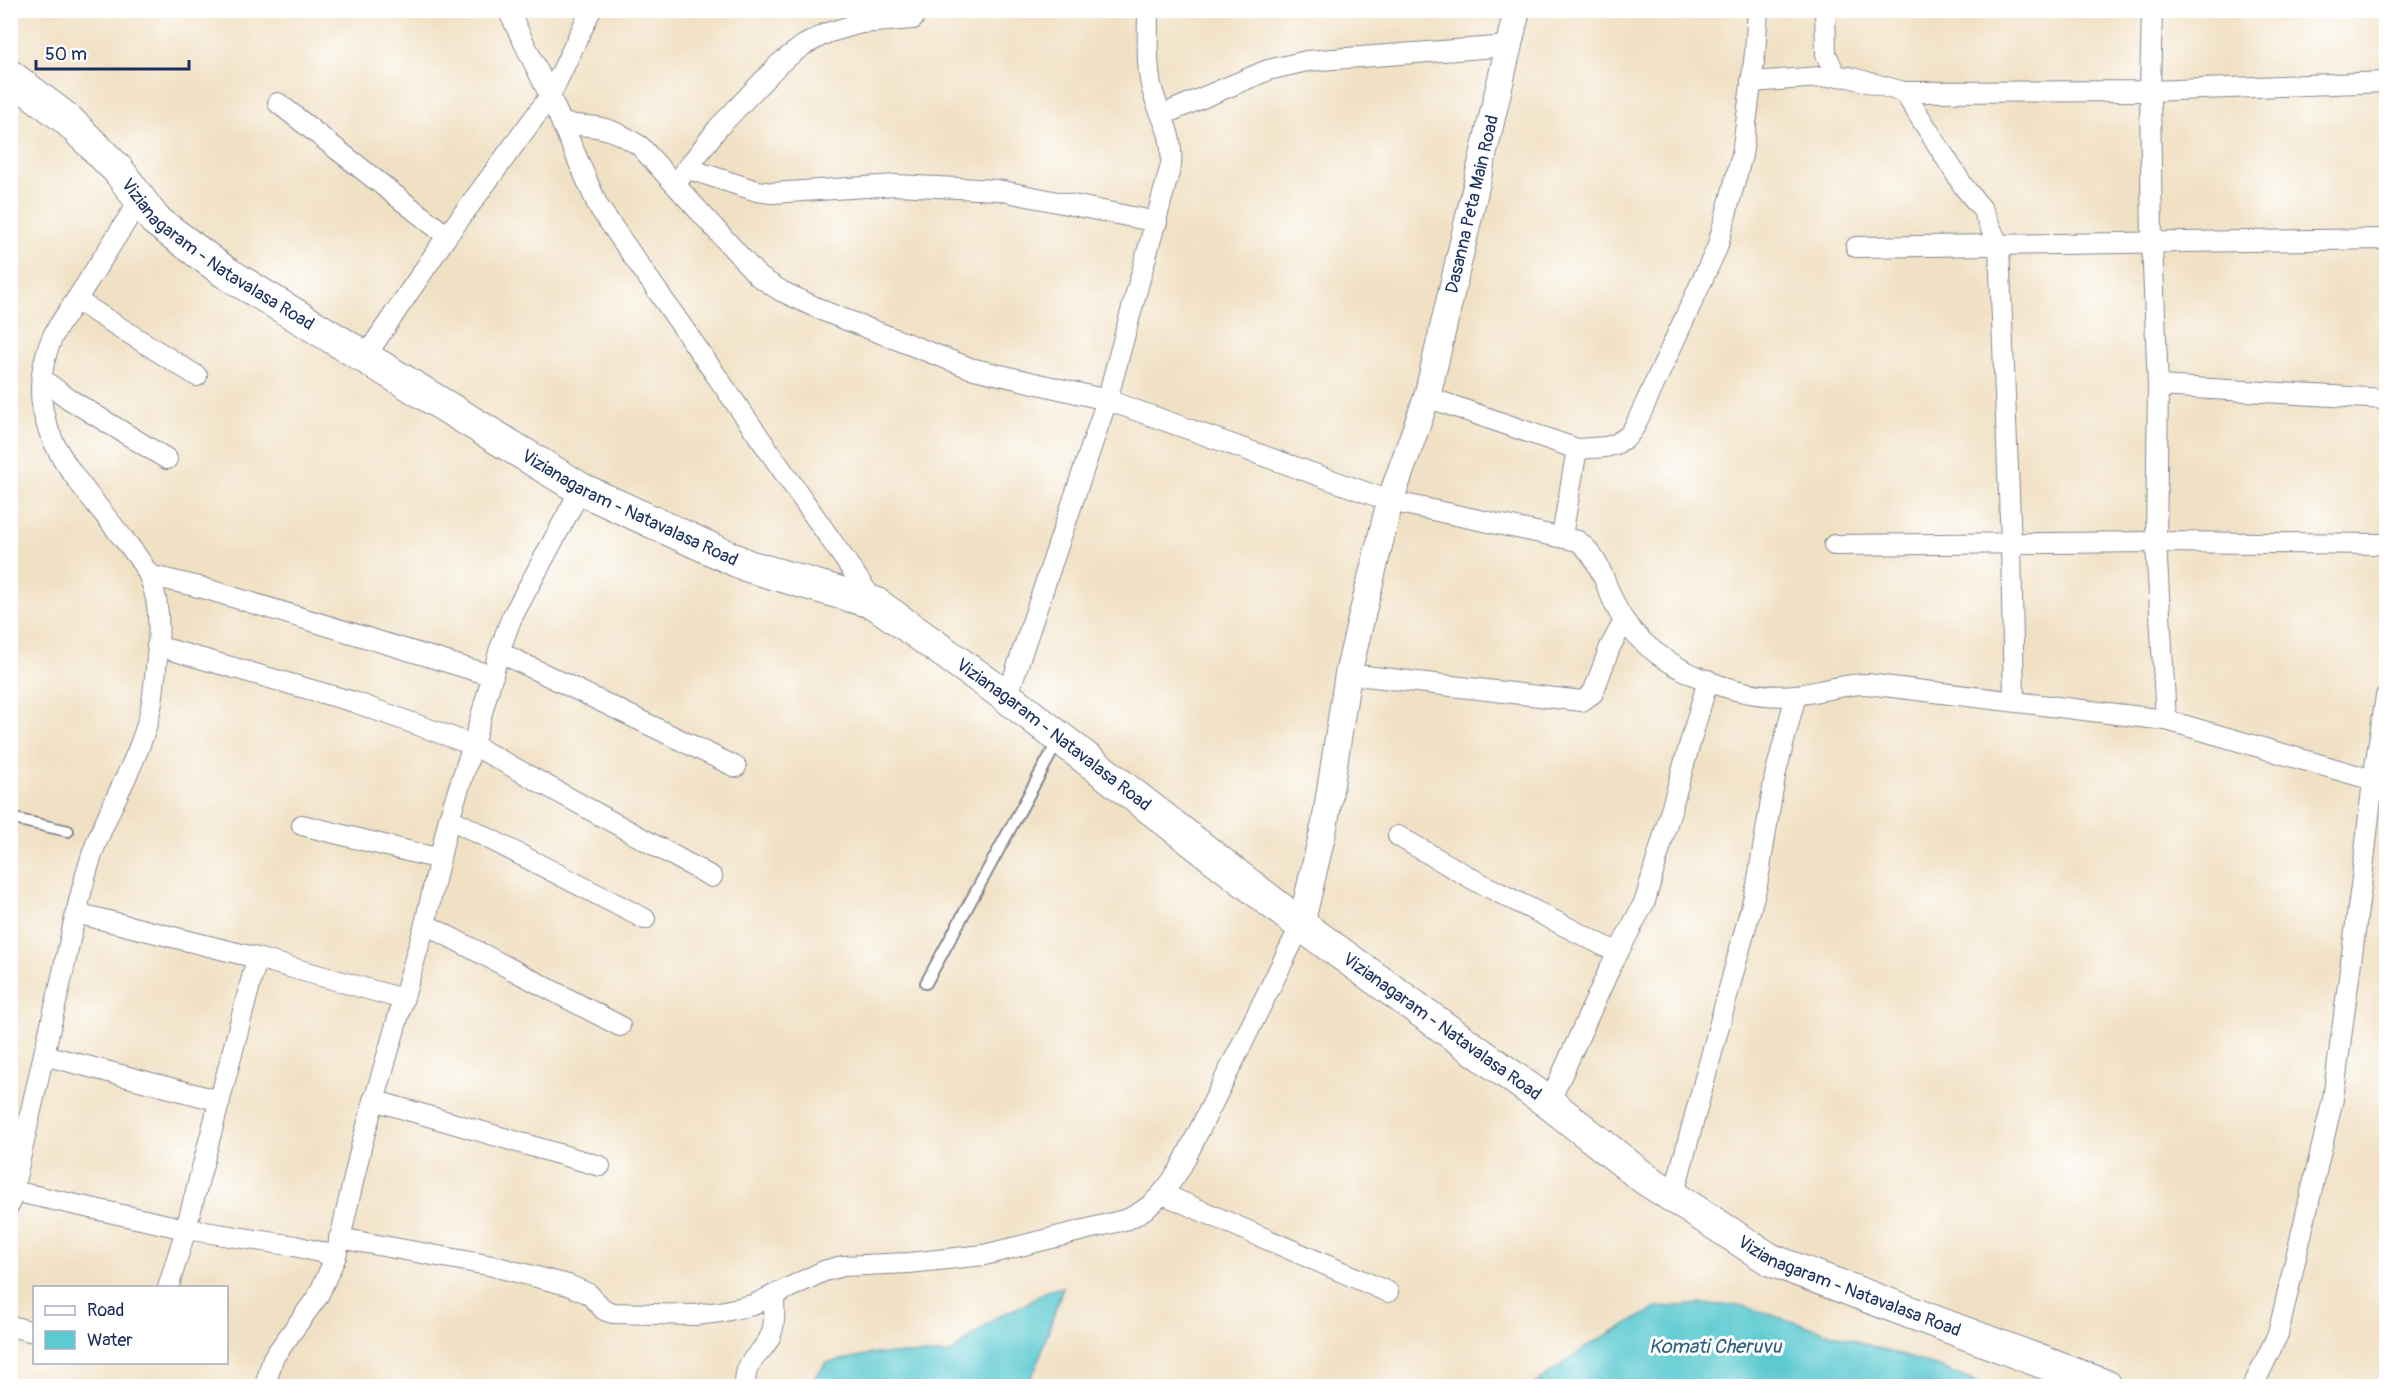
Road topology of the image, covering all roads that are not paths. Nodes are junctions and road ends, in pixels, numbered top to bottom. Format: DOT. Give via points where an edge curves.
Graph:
graph roads {
  1 [pos="508,10"];
  2 [pos="591,10"];
  3 [pos="1149,10"];
  4 [pos="1517,10"];
  5 [pos="1758,10"];
  6 [pos="1826,10"];
  7 [pos="2152,10"];
  8 [pos="913,19"];
  9 [pos="1509,45"];
  10 [pos="1836,76"];
  11 [pos="13,78"];
  12 [pos="1751,82"];
  13 [pos="2386,82"];
  14 [pos="2150,91"];
  15 [pos="1904,92"];
  16 [pos="550,96"];
  17 [pos="279,103"];
  18 [pos="1162,115"];
  19 [pos="562,124"];
  20 [pos="689,169"];
  21 [pos="674,184"];
  22 [pos="140,200"];
  23 [pos="1157,222"];
  24 [pos="447,236"];
  25 [pos="2386,238"];
  26 [pos="2152,243"];
  27 [pos="1999,246"];
  28 [pos="1856,247"];
  29 [pos="76,300"];
  30 [pos="365,357"];
  31 [pos="196,376"];
  32 [pos="42,379"];
  33 [pos="2158,386"];
  34 [pos="1427,397"];
  35 [pos="2386,399"];
  36 [pos="1107,400"];
  37 [pos="1577,449"];
  38 [pos="167,459"];
  39 [pos="581,489"];
  40 [pos="1390,501"];
  41 [pos="1562,536"];
  42 [pos="2156,542"];
  43 [pos="2011,543"];
  44 [pos="2386,544"];
  45 [pos="1834,545"];
  46 [pos="149,574"];
  47 [pos="875,603"];
  48 [pos="1624,621"];
  49 [pos="157,645"];
  50 [pos="499,652"];
  51 [pos="1348,674"];
  52 [pos="493,676"];
  53 [pos="1708,680"];
  54 [pos="1796,695"];
  55 [pos="1007,697"];
  56 [pos="2014,701"];
  57 [pos="2386,701"];
  58 [pos="2166,720"];
  59 [pos="1059,738"];
  60 [pos="473,745"];
  61 [pos="736,767"];
  62 [pos="2373,780"];
  63 [pos="10,818"];
  64 [pos="449,818"];
  65 [pos="302,825"];
  66 [pos="68,831"];
  67 [pos="1398,836"];
  68 [pos="440,859"];
  69 [pos="712,877"];
  70 [pos="76,913"];
  71 [pos="645,920"];
  72 [pos="425,924"];
  73 [pos="1301,925"];
  74 [pos="1618,953"];
  75 [pos="257,958"];
  76 [pos="926,983"];
  77 [pos="403,999"];
  78 [pos="621,1026"];
  79 [pos="44,1055"];
  80 [pos="373,1100"];
  81 [pos="220,1101"];
  82 [pos="1549,1103"];
  83 [pos="600,1166"];
  84 [pos="1163,1194"];
  85 [pos="12,1197"];
  86 [pos="1673,1197"];
  87 [pos="186,1229"];
  88 [pos="337,1247"];
  89 [pos="168,1286"];
  90 [pos="1388,1292"];
  91 [pos="774,1295"];
  92 [pos="10,1326"];
  93 [pos="33,1332"];
  94 [pos="265,1386"];
  95 [pos="745,1386"];
  96 [pos="2106,1386"];
  97 [pos="2253,1386"];
  1 -- 16 [label="street"];
  2 -- 16 [label="street"];
  3 -- 18 [label="street" via="1149,73"];
  4 -- 9 [label="street, Dasanna Peta Main Road"];
  5 -- 12 [label="street"];
  6 -- 10 [label="street" via="1826,54"];
  7 -- 14 [label="street"];
  8 -- 20 [label="street" via="861,23 804,45 780,63 718,128"];
  9 -- 18 [label="street" via="1307,60 1268,70"];
  9 -- 34 [label="street, Dasanna Peta Main Road"];
  10 -- 12 [label="street"];
  10 -- 15 [label="street"];
  11 -- 22 [label="main road, Vizianagaram - Natavalasa Road" via="68,120 118,170"];
  12 -- 37 [label="street" via="1742,155 1717,248 1635,426 1616,444"];
  13 -- 14 [label="street"];
  14 -- 15 [label="street"];
  14 -- 26 [label="street"];
  15 -- 27 [label="street" via="1982,209"];
  16 -- 19 [label="street"];
  16 -- 24 [label="street"];
  17 -- 24 [label="street"];
  18 -- 23 [label="street" via="1172,151"];
  19 -- 21 [label="street" via="617,131 640,146"];
  19 -- 47 [label="street" via="598,206"];
  20 -- 21 [label="street"];
  20 -- 23 [label="street" via="772,193 896,185 998,190"];
  21 -- 36 [label="street" via="758,276 781,291 970,368"];
  22 -- 29 [label="street"];
  22 -- 30 [label="main road, Vizianagaram - Natavalasa Road" via="154,220 225,272"];
  23 -- 36 [label="street"];
  24 -- 30 [label="street"];
  25 -- 26 [label="street"];
  26 -- 27 [label="street"];
  26 -- 33 [label="street"];
  27 -- 28 [label="street"];
  27 -- 43 [label="street"];
  29 -- 31 [label="street"];
  29 -- 32 [label="street" via="52,337"];
  30 -- 39 [label="main road, Vizianagaram - Natavalasa Road"];
  32 -- 38 [label="street"];
  32 -- 46 [label="street" via="42,412 67,466"];
  33 -- 35 [label="street"];
  33 -- 42 [label="street"];
  34 -- 37 [label="street"];
  34 -- 40 [label="street, Dasanna Peta Main Road"];
  36 -- 40 [label="street"];
  36 -- 55 [label="street"];
  37 -- 41 [label="street"];
  39 -- 47 [label="main road, Vizianagaram - Natavalasa Road" via="748,566"];
  39 -- 50 [label="street" via="511,620"];
  40 -- 41 [label="street"];
  40 -- 51 [label="street, Dasanna Peta Main Road"];
  41 -- 48 [label="street" via="1587,548"];
  42 -- 43 [label="street"];
  42 -- 44 [label="street"];
  42 -- 58 [label="street"];
  43 -- 45 [label="street"];
  43 -- 56 [label="street"];
  46 -- 49 [label="street" via="158,609"];
  46 -- 52 [label="street"];
  47 -- 55 [label="main road, Vizianagaram - Natavalasa Road"];
  48 -- 51 [label="street" via="1593,693 1582,700"];
  48 -- 53 [label="street" via="1641,642"];
  49 -- 60 [label="street" via="354,702"];
  49 -- 70 [label="street" via="153,699 140,748 91,856"];
  50 -- 52 [label="street"];
  50 -- 61 [label="street"];
  51 -- 73 [label="street, Dasanna Peta Main Road" via="1324,823"];
  52 -- 60 [label="street"];
  53 -- 54 [label="street" via="1763,696"];
  53 -- 74 [label="street" via="1645,901"];
  54 -- 56 [label="street" via="1868,684"];
  54 -- 86 [label="street" via="1775,776 1756,885"];
  55 -- 59 [label="main road, Vizianagaram - Natavalasa Road"];
  56 -- 58 [label="street"];
  57 -- 62 [label="street"];
  58 -- 62 [label="street"];
  59 -- 73 [label="main road, Vizianagaram - Natavalasa Road"];
  59 -- 76 [label="lane"];
  60 -- 64 [label="street"];
  60 -- 69 [label="street"];
  62 -- 97 [label="street" via="2333,1099 2278,1334"];
  63 -- 66 [label="lane"];
  64 -- 68 [label="street"];
  64 -- 71 [label="street"];
  65 -- 68 [label="street"];
  67 -- 74 [label="street" via="1476,881"];
  68 -- 72 [label="street"];
  70 -- 75 [label="street"];
  70 -- 79 [label="street"];
  72 -- 77 [label="street"];
  72 -- 78 [label="street"];
  73 -- 82 [label="main road, Vizianagaram - Natavalasa Road"];
  73 -- 84 [label="street" via="1180,1169"];
  74 -- 82 [label="street"];
  75 -- 77 [label="street"];
  75 -- 81 [label="street"];
  77 -- 80 [label="street"];
  79 -- 81 [label="street"];
  79 -- 85 [label="street"];
  80 -- 83 [label="street"];
  80 -- 88 [label="street"];
  81 -- 87 [label="street"];
  82 -- 86 [label="main road, Vizianagaram - Natavalasa Road"];
  84 -- 90 [label="street"];
  84 -- 91 [label="street" via="1145,1211 1113,1224 984,1255 843,1266"];
  85 -- 87 [label="street"];
  86 -- 96 [label="main road, Vizianagaram - Natavalasa Road" via="1770,1260"];
  87 -- 88 [label="street" via="295,1246"];
  87 -- 89 [label="street"];
  88 -- 91 [label="street" via="492,1266 568,1285 589,1294 604,1310 621,1315 720,1312 753,1305"];
  88 -- 94 [label="street" via="318,1296 273,1358"];
  91 -- 95 [label="street" via="771,1336 752,1358"];
  92 -- 93 [label="street"];
}
